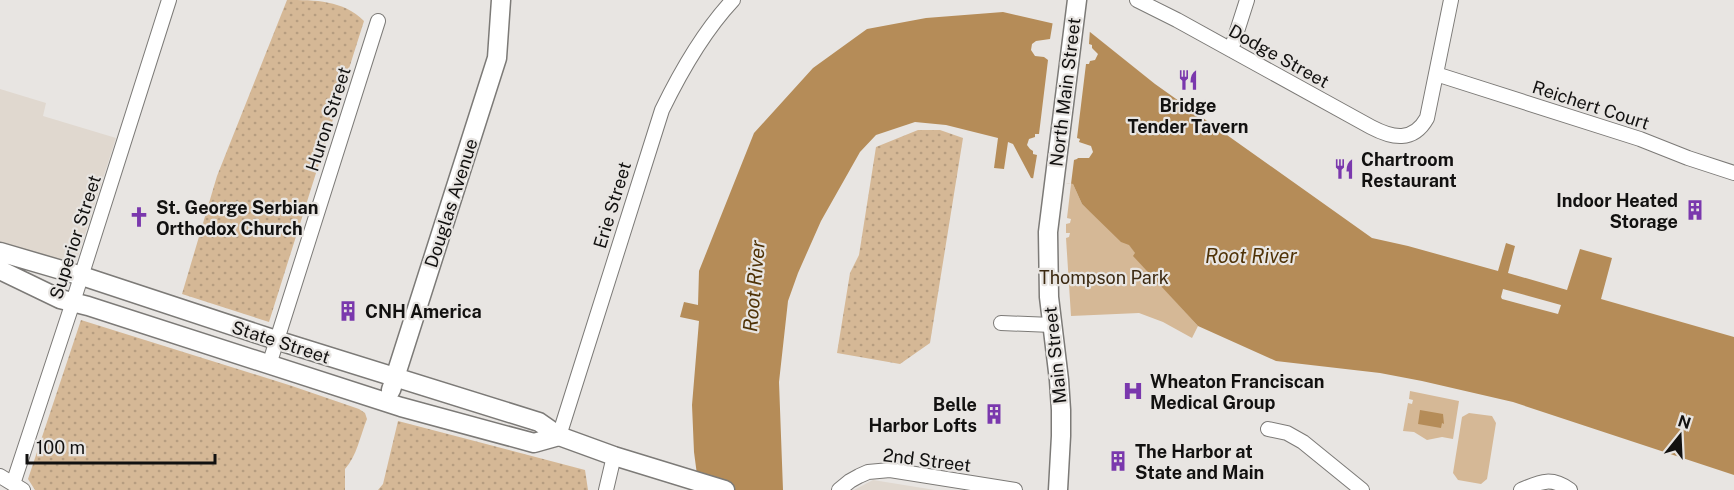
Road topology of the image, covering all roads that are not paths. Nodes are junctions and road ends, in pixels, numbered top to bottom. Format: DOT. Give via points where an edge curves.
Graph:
graph roads {
  1 [pos="169,0"];
  2 [pos="501,0"];
  3 [pos="733,0"];
  4 [pos="1137,0"];
  5 [pos="1247,0"];
  6 [pos="1451,0"];
  7 [pos="1075,9"];
  8 [pos="378,21"];
  9 [pos="1230,50"];
  10 [pos="1436,74"];
  11 [pos="1734,173"];
  12 [pos="1053,183"];
  13 [pos="0,252"];
  14 [pos="0,270"];
  15 [pos="82,276"];
  16 [pos="74,302"];
  17 [pos="1001,323"];
  18 [pos="1052,325"];
  19 [pos="276,340"];
  20 [pos="269,365"];
  21 [pos="395,378"];
  22 [pos="387,403"];
  23 [pos="1268,429"];
  24 [pos="559,436"];
  25 [pos="614,456"];
  26 [pos="0,476"];
  27 [pos="18,487"];
  28 [pos="606,490"];
  29 [pos="724,490"];
  30 [pos="839,490"];
  31 [pos="1015,490"];
  32 [pos="1058,490"];
  33 [pos="1362,490"];
  34 [pos="1521,490"];
  35 [pos="1570,490"];
  1 -- 15 [label="street, Superior Street"];
  2 -- 21 [label="main road, Douglas Avenue" via="497,58"];
  3 -- 24 [label="street, Erie Street" via="706,33 662,110"];
  4 -- 9 [label="street, Dodge Street"];
  5 -- 9 [label="street"];
  6 -- 10 [label="street"];
  7 -- 12 [label="main road, North Main Street"];
  8 -- 19 [label="street, Huron Street"];
  9 -- 10 [label="street, Dodge Street" via="1396,137 1423,126"];
  10 -- 11 [label="street, Reichert Court"];
  12 -- 18 [label="main road, Main Street" via="1047,256"];
  13 -- 15 [label="main road, State Street"];
  14 -- 16 [label="main road, State Street"];
  15 -- 16 [label="street, Superior Street"];
  15 -- 19 [label="main road, State Street"];
  16 -- 20 [label="main road, State Street"];
  16 -- 27 [label="street, Superior Street"];
  17 -- 18 [label="street"];
  18 -- 32 [label="main road, Main Street" via="1061,410"];
  19 -- 20 [label="street, Huron Street"];
  19 -- 21 [label="main road, State Street"];
  20 -- 22 [label="main road, State Street"];
  21 -- 22 [label="main road, Douglas Avenue"];
  21 -- 24 [label="main road, State Street" via="539,422"];
  22 -- 24 [label="main road, State Street" via="534,442"];
  23 -- 33 [label="street" via="1303,442"];
  24 -- 25 [label="main road, State Street"];
  25 -- 28 [label="street"];
  25 -- 29 [label="main road, State Street"];
  26 -- 27 [label="street"];
  30 -- 31 [label="street, 2nd Street" via="868,472 890,470"];
  34 -- 35 [label="street" via="1551,481"];
}
